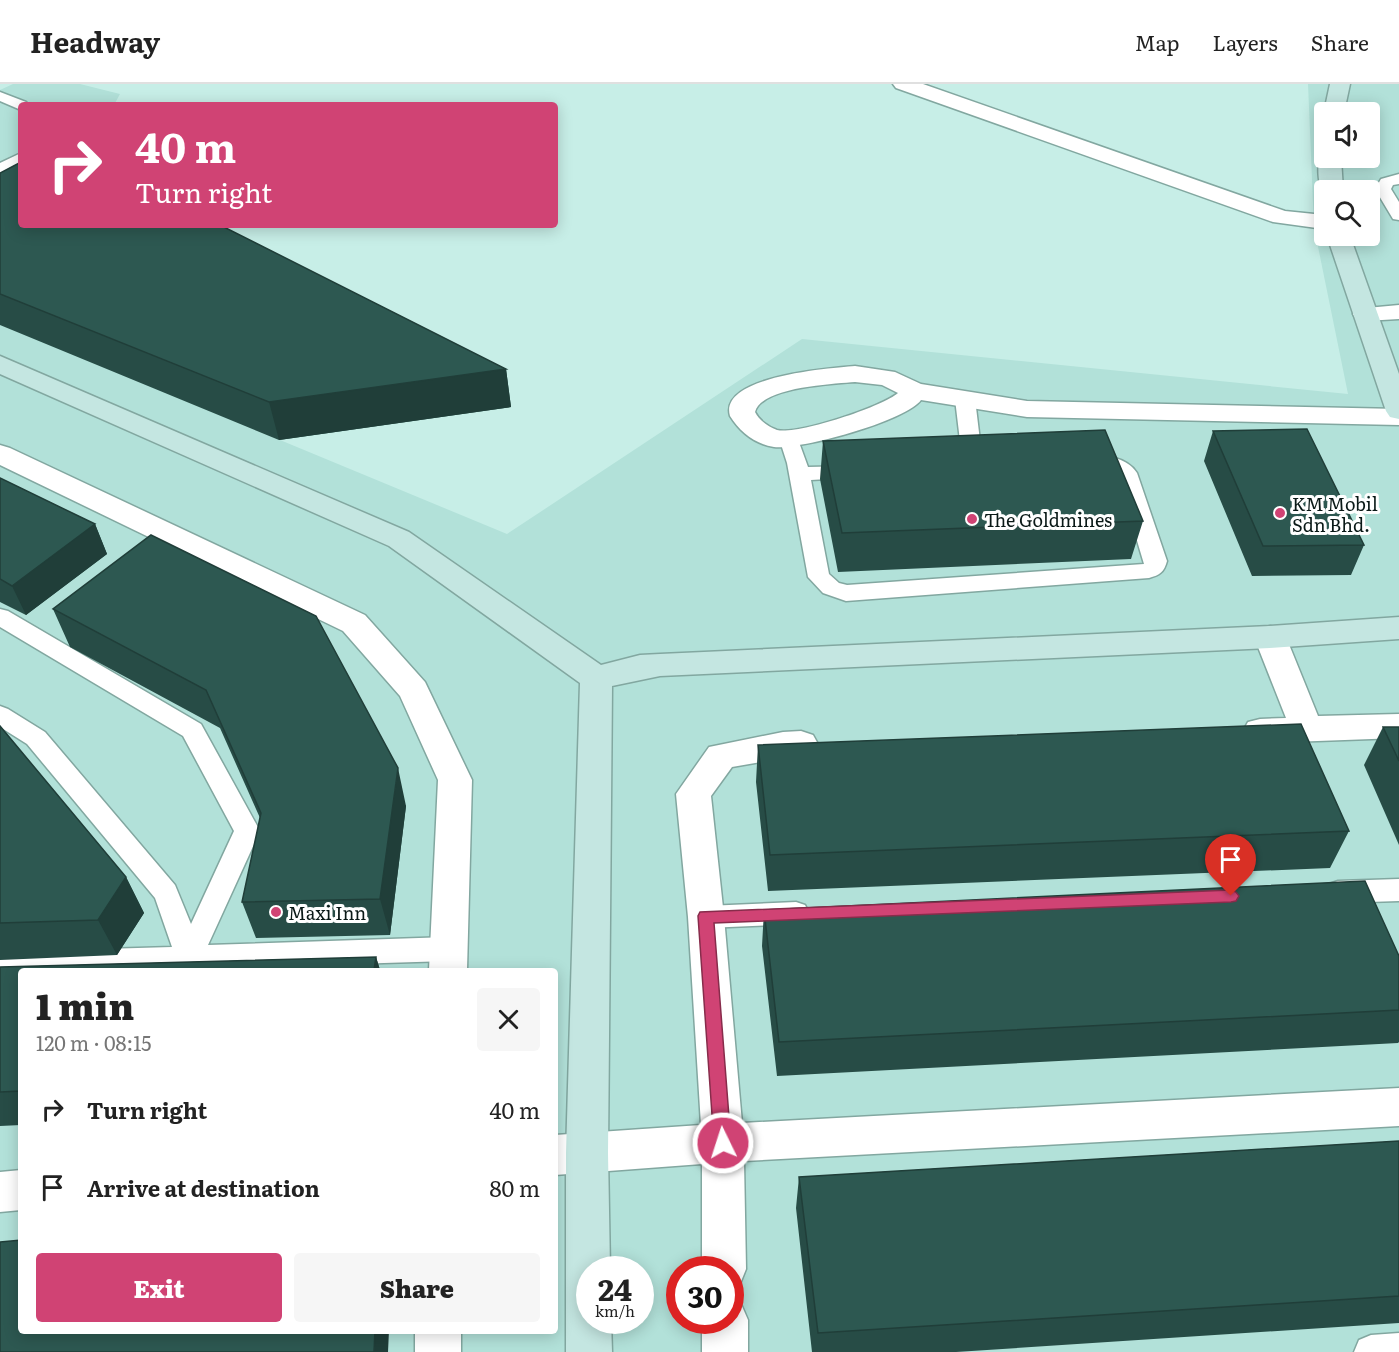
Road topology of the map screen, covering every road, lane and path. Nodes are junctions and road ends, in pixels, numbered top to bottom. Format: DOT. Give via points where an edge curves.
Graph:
graph roads {
  1 [pos="903,84"];
  2 [pos="1340,84"];
  3 [pos="1,98"];
  4 [pos="1336,102"];
  5 [pos="18,104"];
  6 [pos="18,160"];
  7 [pos="0,170"];
  8 [pos="1399,179"];
  9 [pos="1399,215"];
  10 [pos="1314,221"];
  11 [pos="1341,246"];
  12 [pos="1399,312"];
  13 [pos="1365,314"];
  14 [pos="0,364"];
  15 [pos="913,391"];
  16 [pos="965,399"];
  17 [pos="1399,411"];
  18 [pos="1399,417"];
  19 [pos="789,438"];
  20 [pos="0,454"];
  21 [pos="1074,462"];
  22 [pos="995,465"];
  23 [pos="973,466"];
  24 [pos="950,467"];
  25 [pos="868,471"];
  26 [pos="799,474"];
  27 [pos="0,617"];
  28 [pos="1399,628"];
  29 [pos="1270,637"];
  30 [pos="596,678"];
  31 [pos="0,715"];
  32 [pos="1399,726"];
  33 [pos="1307,730"];
  34 [pos="1224,732"];
  35 [pos="831,744"];
  36 [pos="1399,890"];
  37 [pos="1315,893"];
  38 [pos="825,912"];
  39 [pos="706,916"];
  40 [pos="189,957"];
  41 [pos="449,959"];
  42 [pos="0,964"];
  43 [pos="1399,1107"];
  44 [pos="723,1143"];
  45 [pos="571,1154"];
  46 [pos="18,1191"];
  47 [pos="0,1192"];
  48 [pos="724,1256"];
  49 [pos="438,1334"];
  50 [pos="724,1334"];
  51 [pos="1399,1350"];
  52 [pos="438,1352"];
  53 [pos="589,1352"];
  54 [pos="725,1352"];
  55 [pos="1371,1352"];
  1 -- 10 [label="street" via="1281,217"];
  2 -- 4 [label="street"];
  3 -- 5 [label="lane"];
  6 -- 7 [label="lane"];
  8 -- 9 [label="lane" via="1387,182 1383,189"];
  11 -- 13 [label="street"];
  12 -- 13 [label="street"];
  13 -- 17 [label="street"];
  14 -- 30 [label="street" via="399,539"];
  15 -- 16 [label="street"];
  15 -- 19 [label="street" via="908,399 847,425"];
  15 -- 19 [label="street" via="887,377 855,374 813,378 754,393 745,399 742,416 749,424 775,439"];
  16 -- 18 [label="street" via="1027,409"];
  16 -- 23 [label="lane"];
  19 -- 26 [label="lane"];
  20 -- 41 [label="street" via="354,623 414,690 455,780"];
  21 -- 26 [label="lane" via="1109,463 1127,473 1156,561 1154,568 846,593 831,588 819,577"];
  22 -- 23 [label="lane"];
  23 -- 24 [label="lane"];
  25 -- 26 [label="lane"];
  27 -- 40 [label="lane" via="192,730 247,831"];
  28 -- 29 [label="street"];
  29 -- 30 [label="street" via="660,664"];
  29 -- 33 [label="street"];
  30 -- 45 [label="street"];
  31 -- 40 [label="lane" via="36,738 165,893"];
  32 -- 33 [label="street"];
  33 -- 34 [label="street"];
  35 -- 39 [label="street" via="783,745 721,756 693,794"];
  36 -- 37 [label="lane"];
  38 -- 39 [label="lane"];
  39 -- 44 [label="street"];
  40 -- 41 [label="lane"];
  40 -- 42 [label="lane"];
  43 -- 44 [label="street"];
  44 -- 45 [label="street"];
  44 -- 48 [label="street"];
  45 -- 53 [label="street"];
  46 -- 47 [label="street"];
  49 -- 52 [label="street"];
  50 -- 54 [label="street"];
  51 -- 55 [label="lane"];
}
